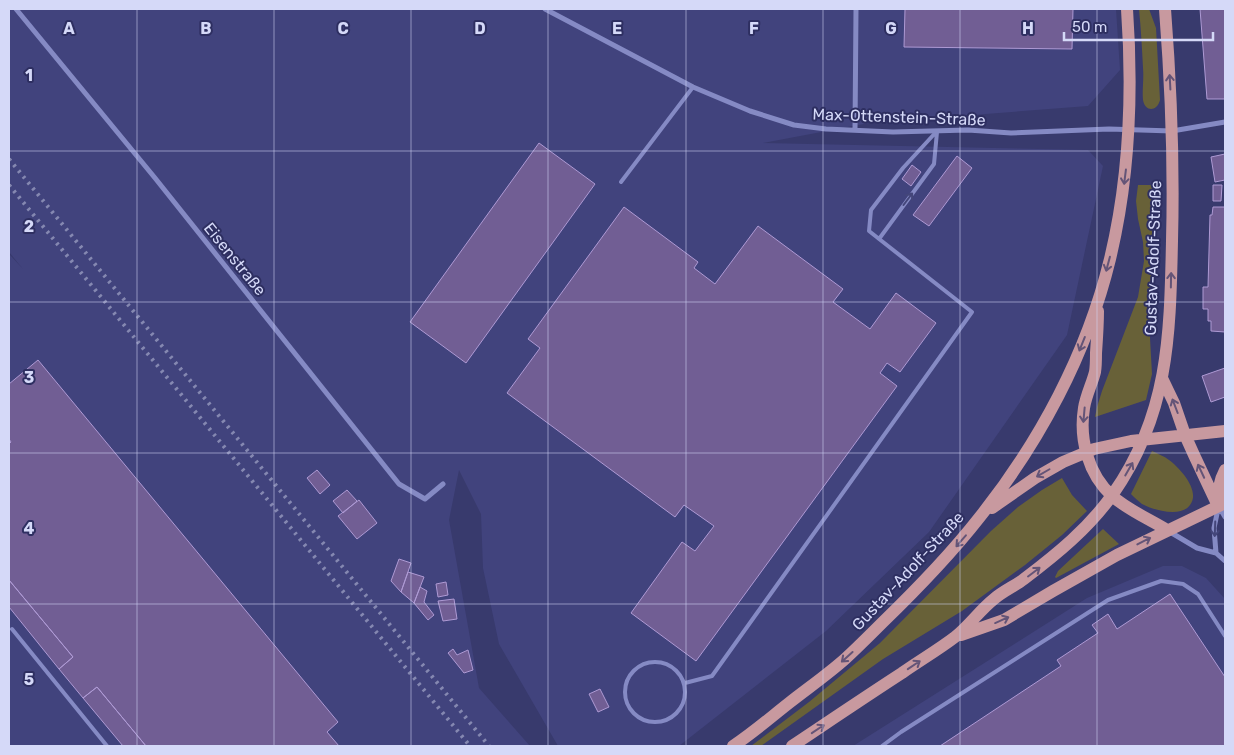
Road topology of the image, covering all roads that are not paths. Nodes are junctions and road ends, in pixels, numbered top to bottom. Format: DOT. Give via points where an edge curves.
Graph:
graph roads {
  1 [pos="16,9"];
  2 [pos="545,9"];
  3 [pos="856,9"];
  4 [pos="1127,9"];
  5 [pos="1165,9"];
  6 [pos="693,87"];
  7 [pos="1225,122"];
  8 [pos="1129,129"];
  9 [pos="855,130"];
  10 [pos="937,131"];
  11 [pos="1172,131"];
  12 [pos="621,182"];
  13 [pos="879,238"];
  14 [pos="1099,298"];
  15 [pos="1162,378"];
  16 [pos="1225,431"];
  17 [pos="1185,436"];
  18 [pos="1143,440"];
  19 [pos="1086,452"];
  20 [pos="1225,470"];
  21 [pos="443,484"];
  22 [pos="1112,496"];
  23 [pos="1223,509"];
  24 [pos="979,519"];
  25 [pos="1167,530"];
  26 [pos="1216,553"];
  27 [pos="1225,561"];
  28 [pos="12,629"];
  29 [pos="956,636"];
  30 [pos="1225,636"];
  31 [pos="685,683"];
  32 [pos="106,746"];
  33 [pos="733,746"];
  34 [pos="792,746"];
  35 [pos="882,746"];
  1 -- 21 [label="street, Eisenstraße" via="399,484 425,499"];
  2 -- 6 [label="street, Max-Ottenstein-Straße"];
  3 -- 9 [label="street"];
  4 -- 8 [label="main road, Gustav-Adolf-Straße"];
  11 -- 5 [label="main road, Gustav-Adolf-Straße, one-way"];
  6 -- 9 [label="street, Max-Ottenstein-Straße" via="794,125"];
  6 -- 12 [label="lane"];
  7 -- 11 [label="street"];
  8 -- 10 [label="street, Max-Ottenstein-Straße" via="1011,134"];
  8 -- 11 [label="street"];
  8 -- 14 [label="main road, Gustav-Adolf-Straße, one-way" via="1120,214"];
  9 -- 10 [label="street, Max-Ottenstein-Straße"];
  13 -- 10 [label="lane, one-way" via="934,164"];
  10 -- 13 [label="lane" via="871,210 869,231"];
  15 -- 11 [label="main road, Gustav-Adolf-Straße, one-way" via="1170,311"];
  13 -- 31 [label="lane" via="972,312 712,676"];
  14 -- 19 [label="main road, Gustav-Adolf-Straße, one-way" via="1096,370 1084,410"];
  14 -- 24 [label="main road, Gustav-Adolf-Straße, one-way" via="1074,362 1042,427"];
  17 -- 15 [label="main road, one-way"];
  15 -- 18 [label="main road, Gustav-Adolf-Straße"];
  16 -- 17 [label="main road"];
  17 -- 18 [label="main road"];
  23 -- 17 [label="main road, one-way"];
  18 -- 19 [label="main road"];
  22 -- 18 [label="main road, Gustav-Adolf-Straße, one-way"];
  19 -- 22 [label="main road, Gustav-Adolf-Straße" via="1093,471"];
  19 -- 24 [label="main road, one-way" via="1035,478"];
  20 -- 23 [label="main road" via="1218,491"];
  22 -- 25 [label="main road, Gustav-Adolf-Straße"];
  29 -- 22 [label="main road, Gustav-Adolf-Straße, one-way" via="994,599 1064,547"];
  23 -- 25 [label="main road"];
  23 -- 26 [label="street, one-way" via="1214,528"];
  24 -- 33 [label="main road, Gustav-Adolf-Straße, one-way" via="919,588 845,660"];
  25 -- 26 [label="street" via="1197,548"];
  29 -- 25 [label="main road, Gustav-Adolf-Straße, one-way" via="1004,620"];
  26 -- 27 [label="street"];
  28 -- 32 [label="lane"];
  34 -- 29 [label="main road, Gustav-Adolf-Straße, one-way"];
  30 -- 35 [label="lane" via="1198,594 1183,584 1161,581 1108,600"];
  31 -- 31 [label="lane" via="686,694 678,712 660,722 640,718 627,702 626,682 631,673 646,662 665,663 674,668"];
}
